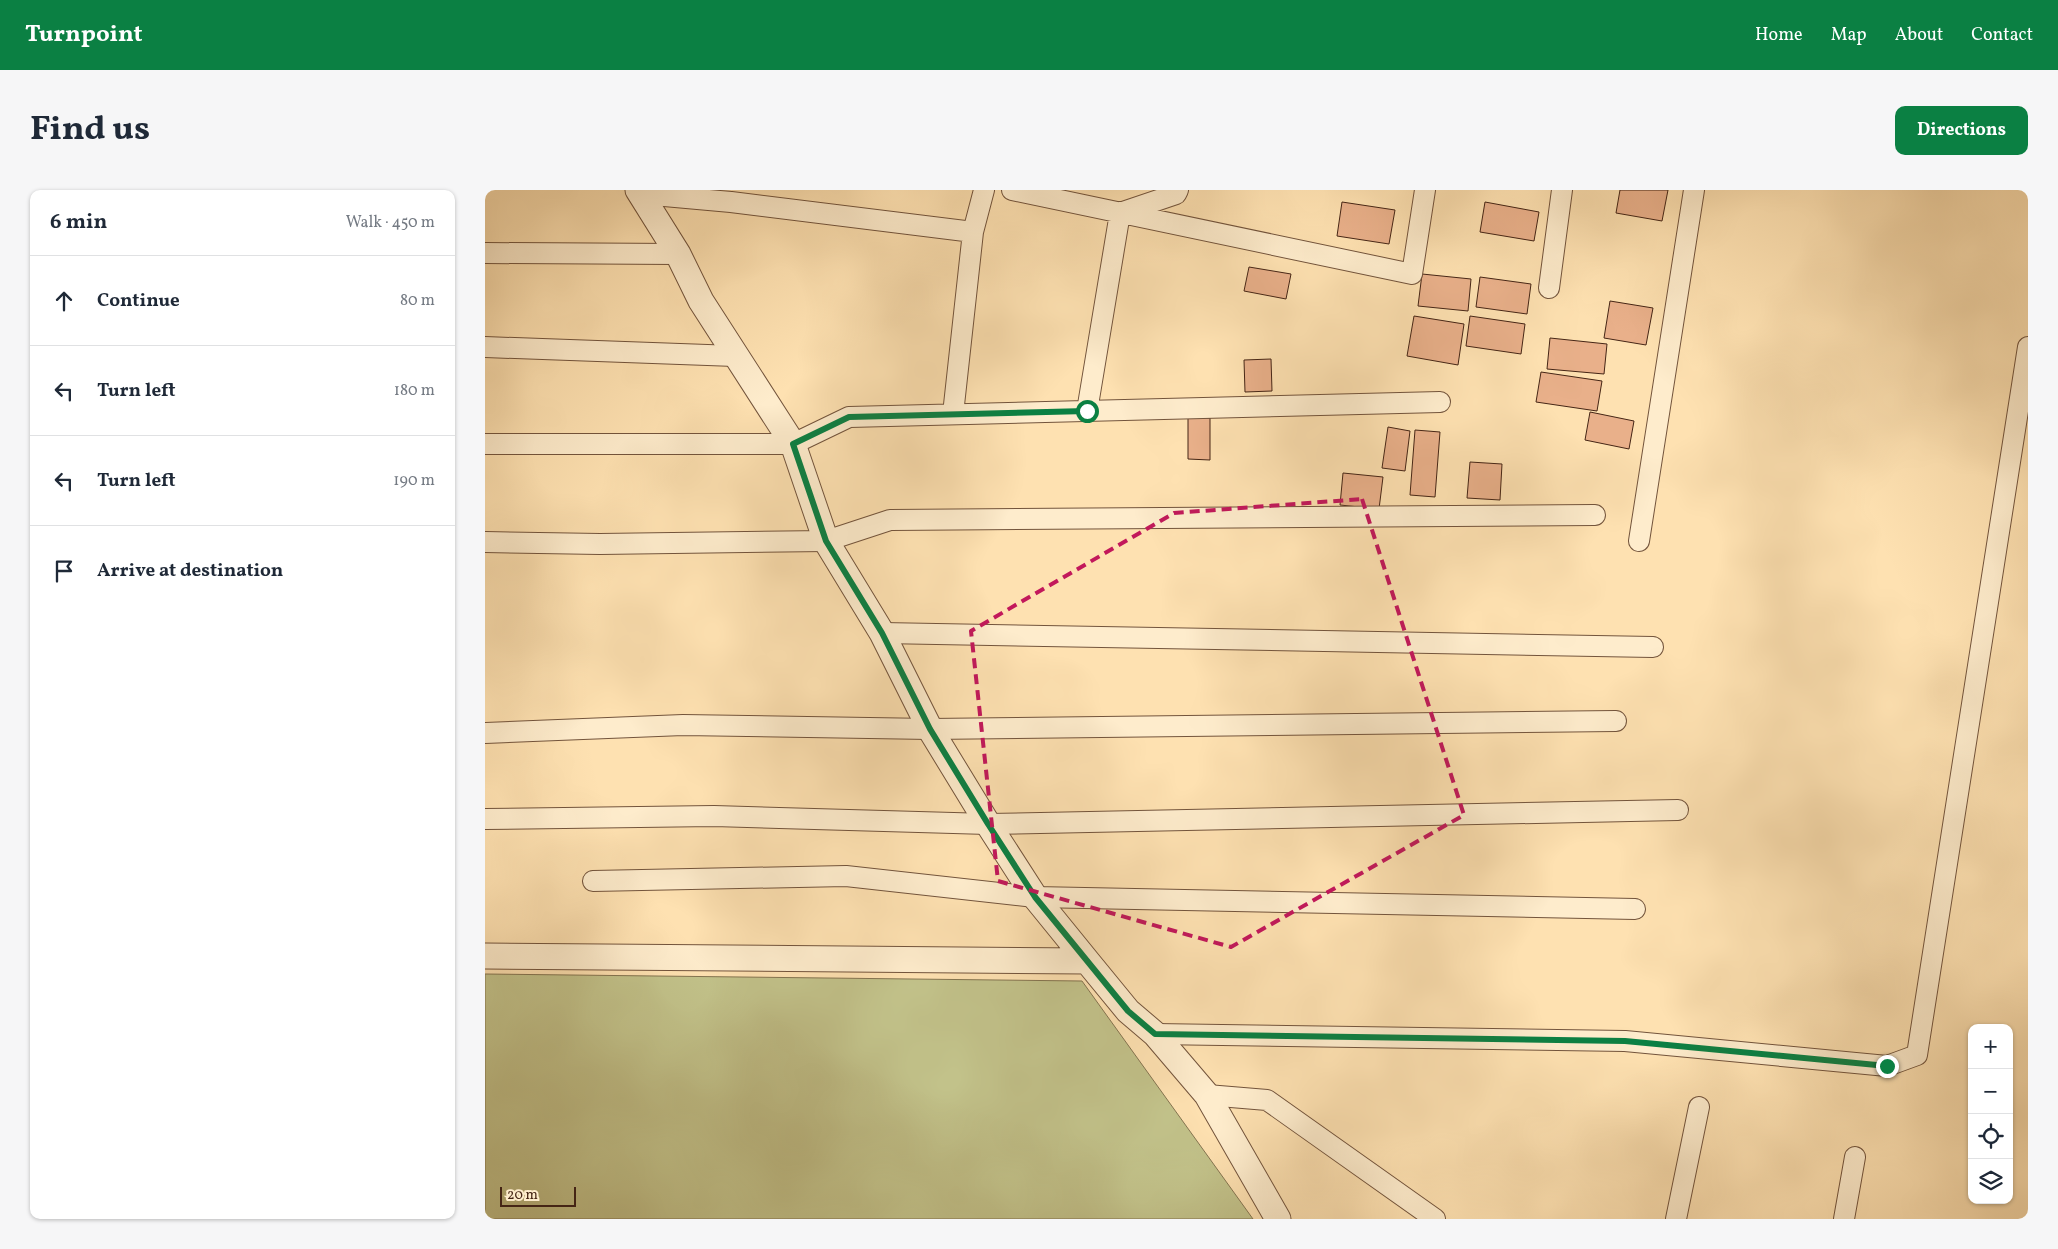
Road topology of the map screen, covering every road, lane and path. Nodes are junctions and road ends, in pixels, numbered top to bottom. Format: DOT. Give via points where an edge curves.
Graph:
graph roads {
  1 [pos="984,190"];
  2 [pos="1012,190"];
  3 [pos="1178,190"];
  4 [pos="1425,190"];
  5 [pos="1562,190"];
  6 [pos="1694,190"];
  7 [pos="641,191"];
  8 [pos="731,196"];
  9 [pos="1119,212"];
  10 [pos="973,232"];
  11 [pos="485,254"];
  12 [pos="679,254"];
  13 [pos="1549,288"];
  14 [pos="2028,347"];
  15 [pos="485,348"];
  16 [pos="735,356"];
  17 [pos="1440,402"];
  18 [pos="1087,411"];
  19 [pos="953,414"];
  20 [pos="485,444"];
  21 [pos="793,444"];
  22 [pos="1595,515"];
  23 [pos="826,541"];
  24 [pos="1639,541"];
  25 [pos="485,542"];
  26 [pos="882,633"];
  27 [pos="1653,647"];
  28 [pos="1615,721"];
  29 [pos="930,729"];
  30 [pos="485,733"];
  31 [pos="1678,810"];
  32 [pos="485,819"];
  33 [pos="988,824"];
  34 [pos="593,881"];
  35 [pos="1035,897"];
  36 [pos="1635,909"];
  37 [pos="485,956"];
  38 [pos="1087,961"];
  39 [pos="1155,1034"];
  40 [pos="1207,1095"];
  41 [pos="1699,1107"];
  42 [pos="1855,1157"];
  43 [pos="1278,1219"];
  44 [pos="1435,1219"];
  45 [pos="1676,1219"];
  46 [pos="1843,1219"];
  1 -- 10 [label="street"];
  2 -- 9 [label="street"];
  3 -- 9 [label="street" via="1176,194"];
  4 -- 9 [label="street" via="1412,274"];
  5 -- 13 [label="street"];
  6 -- 24 [label="street"];
  7 -- 8 [label="street"];
  7 -- 12 [label="street"];
  8 -- 10 [label="street"];
  9 -- 18 [label="street"];
  10 -- 19 [label="street"];
  11 -- 12 [label="street"];
  12 -- 16 [label="street" via="701,301"];
  14 -- 39 [label="street" via="1917,1055 1887,1066 1625,1041"];
  15 -- 16 [label="street"];
  16 -- 21 [label="street"];
  17 -- 18 [label="street"];
  18 -- 19 [label="street"];
  19 -- 21 [label="street" via="849,417"];
  20 -- 21 [label="street"];
  21 -- 23 [label="street"];
  22 -- 23 [label="street" via="891,520"];
  23 -- 25 [label="street"];
  23 -- 26 [label="street"];
  26 -- 27 [label="street"];
  26 -- 29 [label="street"];
  28 -- 29 [label="street"];
  29 -- 30 [label="street" via="683,725"];
  29 -- 33 [label="street"];
  31 -- 33 [label="street"];
  32 -- 33 [label="street" via="714,816"];
  33 -- 35 [label="street"];
  34 -- 35 [label="street" via="845,876"];
  35 -- 36 [label="street"];
  35 -- 38 [label="street"];
  37 -- 38 [label="street"];
  38 -- 39 [label="street" via="1128,1011"];
  39 -- 40 [label="street"];
  40 -- 43 [label="street"];
  40 -- 44 [label="street" via="1267,1100"];
  41 -- 45 [label="street"];
  42 -- 46 [label="street"];
}
